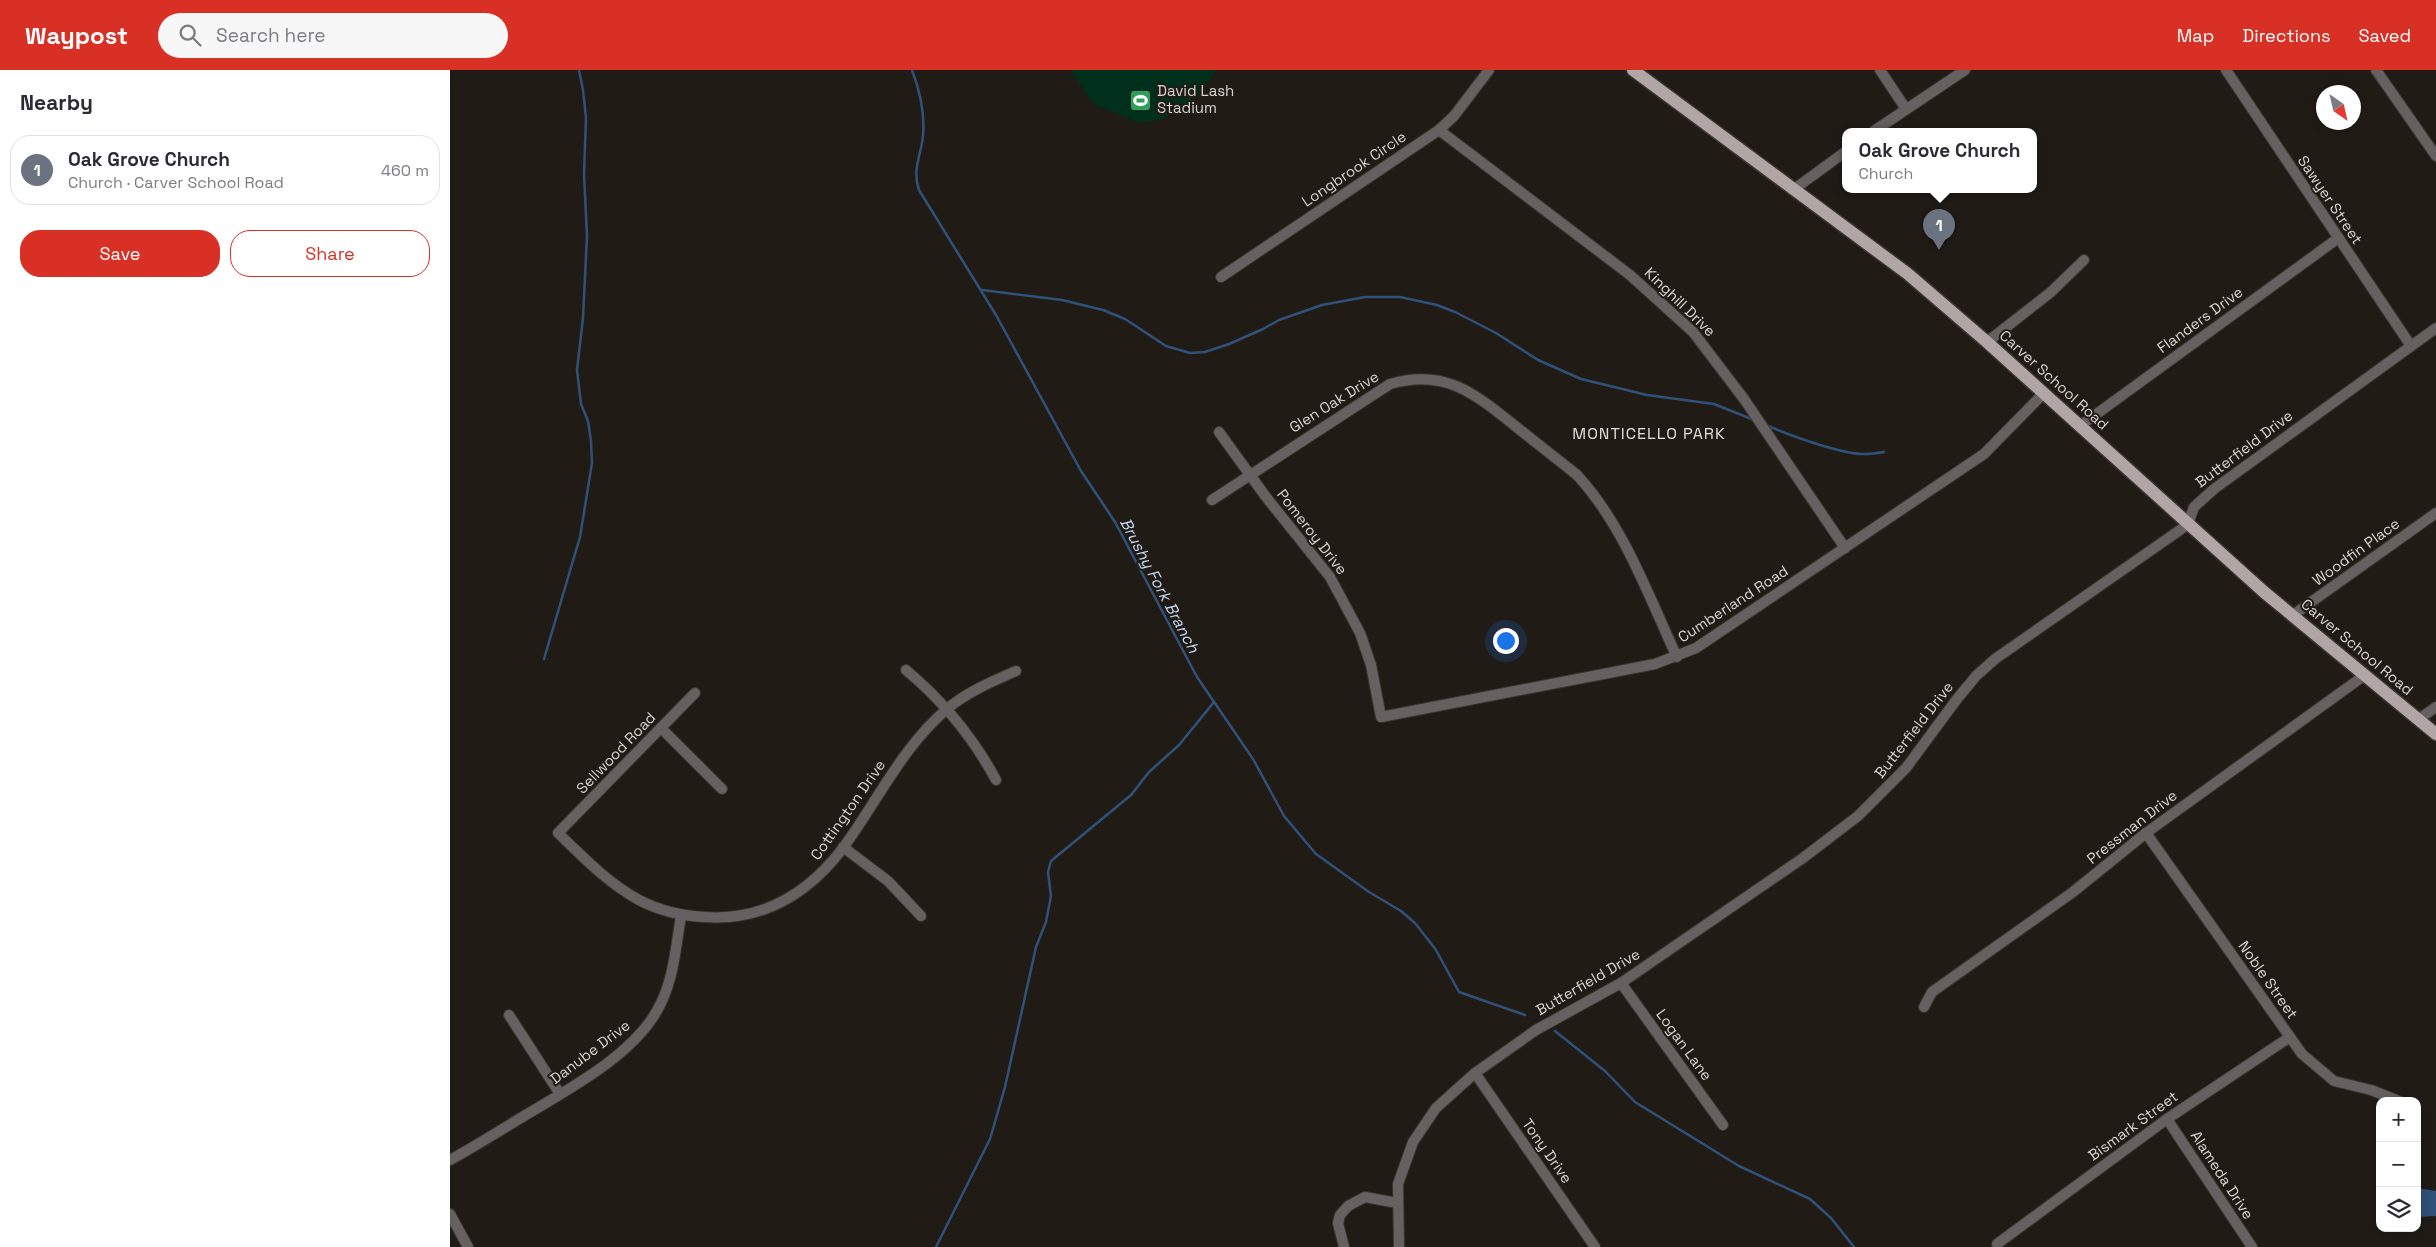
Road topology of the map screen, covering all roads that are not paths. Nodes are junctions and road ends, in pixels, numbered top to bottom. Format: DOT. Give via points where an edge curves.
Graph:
graph roads {
  1 [pos="1489,70"];
  2 [pos="1633,70"];
  3 [pos="1880,70"];
  4 [pos="1965,70"];
  5 [pos="2226,70"];
  6 [pos="2376,70"];
  7 [pos="1906,109"];
  8 [pos="1878,128"];
  9 [pos="1439,130"];
  10 [pos="1842,154"];
  11 [pos="2436,156"];
  12 [pos="1793,190"];
  13 [pos="2337,239"];
  14 [pos="2084,260"];
  15 [pos="1221,277"];
  16 [pos="2436,328"];
  17 [pos="1987,342"];
  18 [pos="2411,346"];
  19 [pos="2044,393"];
  20 [pos="2080,426"];
  21 [pos="1219,432"];
  22 [pos="1249,475"];
  23 [pos="1212,500"];
  24 [pos="2436,513"];
  25 [pos="2188,524"];
  26 [pos="1845,548"];
  27 [pos="2293,616"];
  28 [pos="1677,657"];
  29 [pos="906,670"];
  30 [pos="1016,670"];
  31 [pos="2365,675"];
  32 [pos="695,693"];
  33 [pos="2436,707"];
  34 [pos="947,709"];
  35 [pos="1381,717"];
  36 [pos="2419,720"];
  37 [pos="661,728"];
  38 [pos="2436,734"];
  39 [pos="996,780"];
  40 [pos="722,789"];
  41 [pos="558,833"];
  42 [pos="2146,833"];
  43 [pos="843,847"];
  44 [pos="681,916"];
  45 [pos="921,916"];
  46 [pos="1621,984"];
  47 [pos="1924,1007"];
  48 [pos="509,1015"];
  49 [pos="2290,1037"];
  50 [pos="1475,1073"];
  51 [pos="560,1094"];
  52 [pos="2389,1097"];
  53 [pos="2167,1119"];
  54 [pos="1722,1125"];
  55 [pos="450,1160"];
  56 [pos="1397,1203"];
  57 [pos="450,1214"];
  58 [pos="1997,1244"];
  59 [pos="468,1247"];
  60 [pos="1344,1247"];
  61 [pos="1399,1247"];
  62 [pos="1595,1247"];
  63 [pos="2252,1247"];
  1 -- 9 [label="street, Longbrook Circle" via="1454,116"];
  2 -- 12 [label="main road, Carver School Road"];
  3 -- 7 [label="street"];
  4 -- 7 [label="street"];
  5 -- 13 [label="street, Sawyer Street"];
  6 -- 11 [label="street"];
  7 -- 8 [label="street"];
  9 -- 15 [label="street, Longbrook Circle"];
  9 -- 26 [label="street, Kinghill Drive" via="1630,276 1693,332 1744,399"];
  10 -- 12 [label="street"];
  12 -- 17 [label="main road, Carver School Road" via="1908,274"];
  13 -- 18 [label="street, Sawyer Street"];
  13 -- 20 [label="street, Flanders Drive"];
  14 -- 17 [label="street" via="2051,292"];
  16 -- 18 [label="street, Butterfield Drive"];
  17 -- 19 [label="main road, Carver School Road"];
  18 -- 25 [label="street, Butterfield Drive" via="2214,489 2194,507"];
  19 -- 20 [label="main road, Carver School Road"];
  19 -- 26 [label="street, Cumberland Road" via="1984,454"];
  20 -- 25 [label="main road, Carver School Road"];
  21 -- 22 [label="street, Pomeroy Drive"];
  22 -- 23 [label="street, Glen Oak Drive"];
  22 -- 28 [label="street, Glen Oak Drive" via="1390,384 1407,379 1449,382 1476,395 1577,475 1590,489 1620,534"];
  22 -- 35 [label="street, Pomeroy Drive" via="1320,563 1347,607 1371,665"];
  24 -- 27 [label="street, Woodfin Place"];
  25 -- 27 [label="main road, Carver School Road"];
  25 -- 46 [label="street, Butterfield Drive" via="1994,659 1976,676 1906,768 1858,816"];
  26 -- 28 [label="street, Cumberland Road" via="1728,628"];
  27 -- 31 [label="main road, Carver School Road"];
  28 -- 35 [label="street, Cumberland Road"];
  29 -- 34 [label="street"];
  30 -- 34 [label="street, Cottington Drive" via="982,686"];
  31 -- 36 [label="main road, Carver School Road"];
  31 -- 42 [label="street, Pressman Drive"];
  32 -- 37 [label="street, Sellwood Road"];
  33 -- 36 [label="street"];
  34 -- 39 [label="street" via="971,738"];
  34 -- 43 [label="street, Cottington Drive" via="917,740 892,773"];
  36 -- 38 [label="main road, Carver School Road"];
  37 -- 40 [label="street"];
  37 -- 41 [label="street, Sellwood Road"];
  41 -- 44 [label="street, Cottington Drive" via="602,876 640,901"];
  42 -- 47 [label="street, Pressman Drive" via="2073,892 1932,992"];
  42 -- 49 [label="street, Noble Street"];
  43 -- 44 [label="street, Cottington Drive" via="813,882 781,904 730,918"];
  43 -- 45 [label="street" via="888,881"];
  44 -- 51 [label="street, Danube Drive" via="668,987 650,1022 630,1044"];
  46 -- 50 [label="street, Butterfield Drive" via="1536,1030"];
  46 -- 54 [label="street, Logan Lane"];
  48 -- 51 [label="street"];
  49 -- 52 [label="street, Noble Street" via="2302,1054 2334,1081"];
  49 -- 53 [label="street, Bismark Street"];
  50 -- 56 [label="street, Butterfield Drive" via="1423,1124 1404,1165"];
  50 -- 62 [label="street, Tony Drive"];
  51 -- 55 [label="street, Danube Drive"];
  53 -- 58 [label="street, Bismark Street"];
  53 -- 63 [label="street, Alameda Drive"];
  56 -- 60 [label="street" via="1364,1197 1348,1206 1338,1223"];
  56 -- 61 [label="street, Butterfield Drive"];
  57 -- 59 [label="street"];
}
